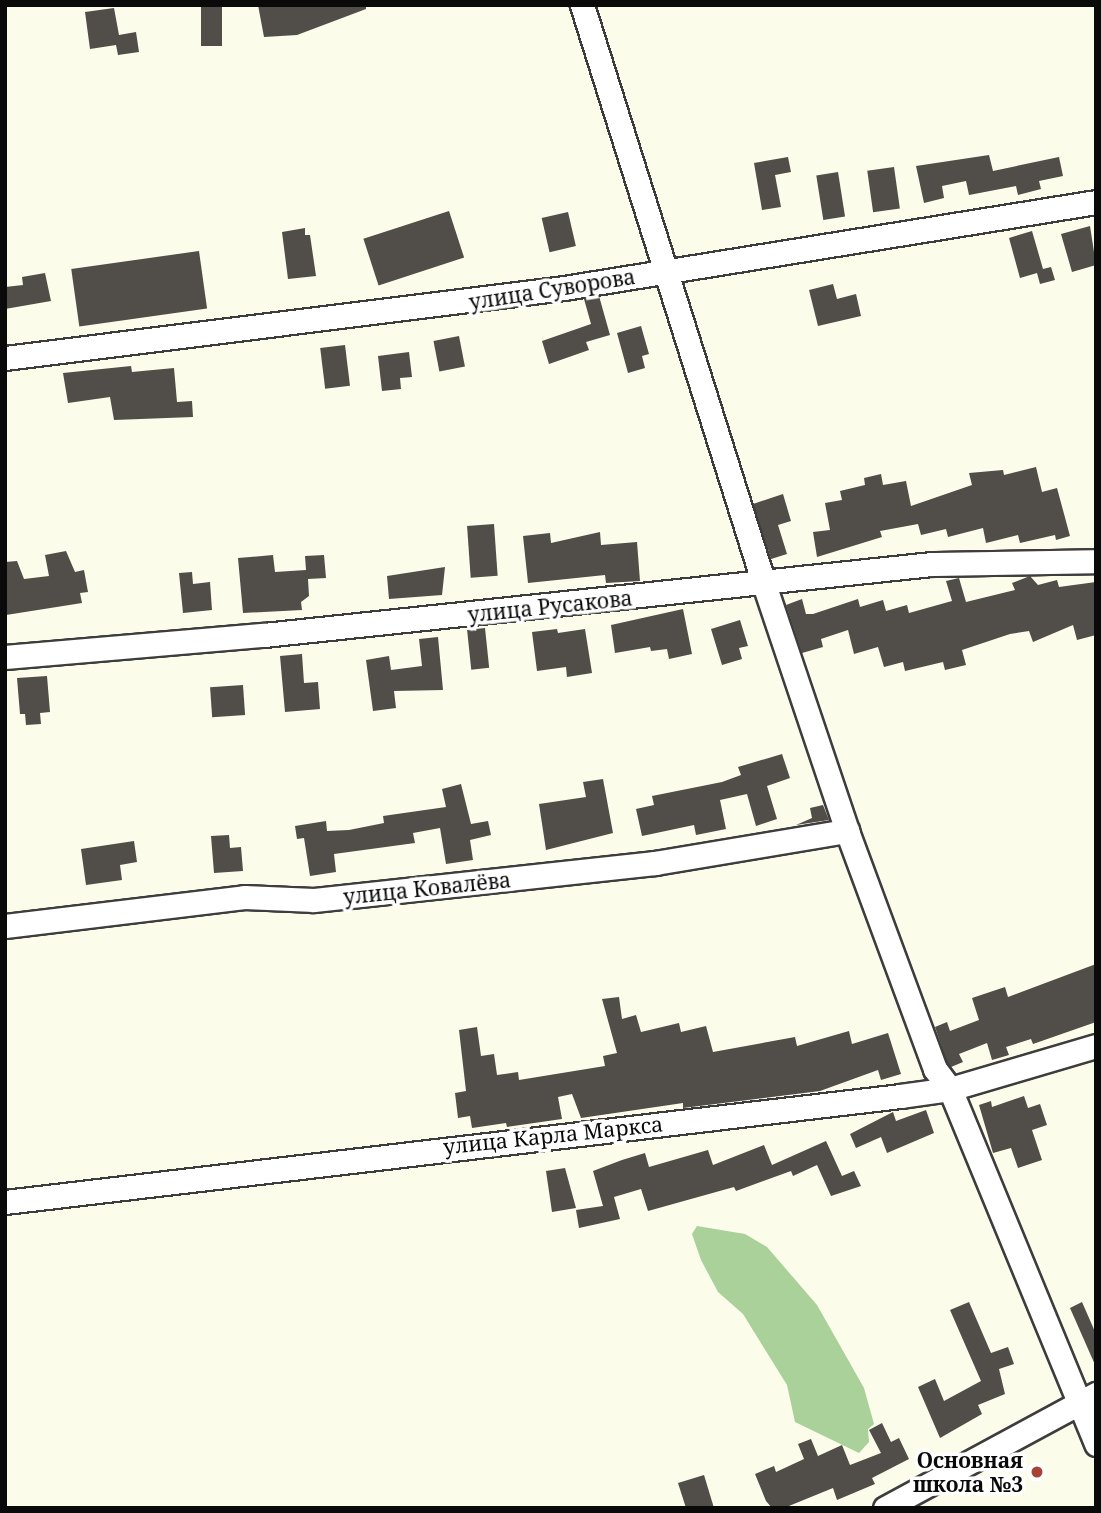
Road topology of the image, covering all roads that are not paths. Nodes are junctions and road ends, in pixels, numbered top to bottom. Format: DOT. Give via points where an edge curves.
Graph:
graph roads {
  1 [pos="582,5"];
  2 [pos="1096,202"];
  3 [pos="669,271"];
  4 [pos="5,358"];
  5 [pos="1096,561"];
  6 [pos="764,584"];
  7 [pos="5,657"];
  8 [pos="847,831"];
  9 [pos="5,926"];
  10 [pos="1096,1046"];
  11 [pos="950,1089"];
  12 [pos="5,1202"];
  13 [pos="1087,1398"];
  14 [pos="1096,1444"];
  15 [pos="885,1508"];
  1 -- 3 [label="street"];
  2 -- 3 [label="street, улица Суворова"];
  3 -- 4 [label="street, улица Суворова" via="416,309"];
  3 -- 6 [label="street"];
  5 -- 6 [label="street, улица Русакова" via="932,565"];
  6 -- 7 [label="street, улица Русакова"];
  6 -- 8 [label="street"];
  8 -- 9 [label="street, улица Ковалёва" via="655,863 314,900 244,897"];
  8 -- 11 [label="street" via="935,1069"];
  10 -- 11 [label="street, улица Карла Маркса"];
  11 -- 12 [label="street, улица Карла Маркса"];
  11 -- 13 [label="street"];
  13 -- 14 [label="street"];
  13 -- 15 [label="street"];
}
